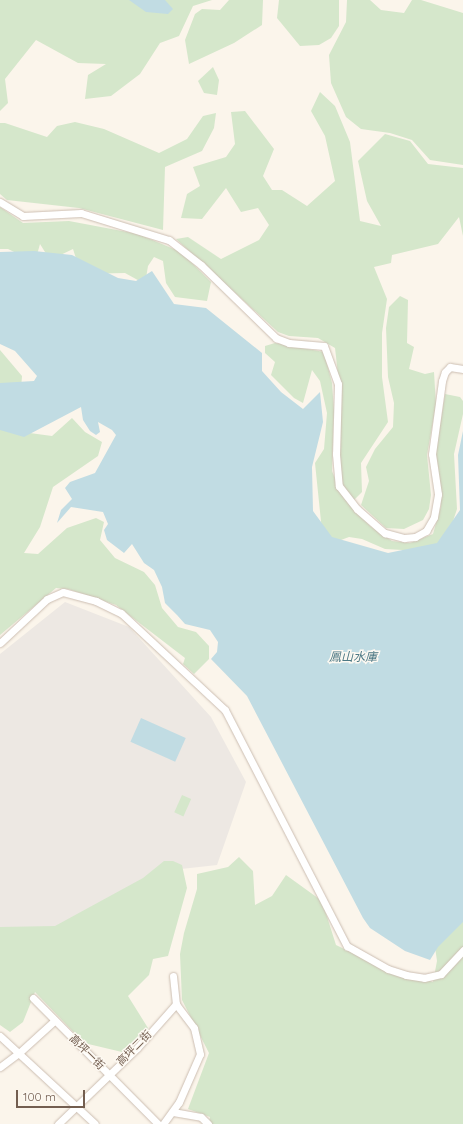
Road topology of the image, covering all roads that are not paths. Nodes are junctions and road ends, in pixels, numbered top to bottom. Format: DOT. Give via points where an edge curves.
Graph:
graph roads {
  1 [pos="0,202"];
  2 [pos="463,369"];
  3 [pos="0,643"];
  4 [pos="463,950"];
  5 [pos="173,976"];
  6 [pos="33,998"];
  7 [pos="176,1004"];
  8 [pos="55,1020"];
  9 [pos="0,1036"];
  10 [pos="20,1052"];
  11 [pos="0,1067"];
  12 [pos="108,1073"];
  13 [pos="77,1106"];
  14 [pos="173,1112"];
  15 [pos="58,1124"];
  16 [pos="95,1124"];
  17 [pos="158,1124"];
  18 [pos="163,1124"];
  19 [pos="208,1124"];
  1 -- 2 [label="street" via="23,216 81,213 169,240 201,265 276,338 289,343 324,346 338,384 336,454 339,486 357,509 385,533 404,538 415,537 426,531 434,516 438,494 432,454 442,381 450,367"];
  3 -- 4 [label="street" via="47,599 63,592 96,601 120,613 156,643 225,710 347,946 388,969 406,976 424,978 441,974"];
  5 -- 7 [label="street"];
  6 -- 8 [label="street, 高坪一街"];
  7 -- 12 [label="street, 高坪二街" via="137,1048"];
  7 -- 14 [label="street" via="194,1028 200,1054"];
  8 -- 10 [label="street"];
  8 -- 12 [label="street, 高坪一街"];
  9 -- 10 [label="street"];
  10 -- 11 [label="street"];
  10 -- 13 [label="street"];
  12 -- 13 [label="street, 高坪二街"];
  12 -- 17 [label="street, 高坪一街"];
  13 -- 15 [label="street, 高坪二街"];
  13 -- 16 [label="street"];
  14 -- 18 [label="street"];
  14 -- 19 [label="street" via="201,1118"];
}
